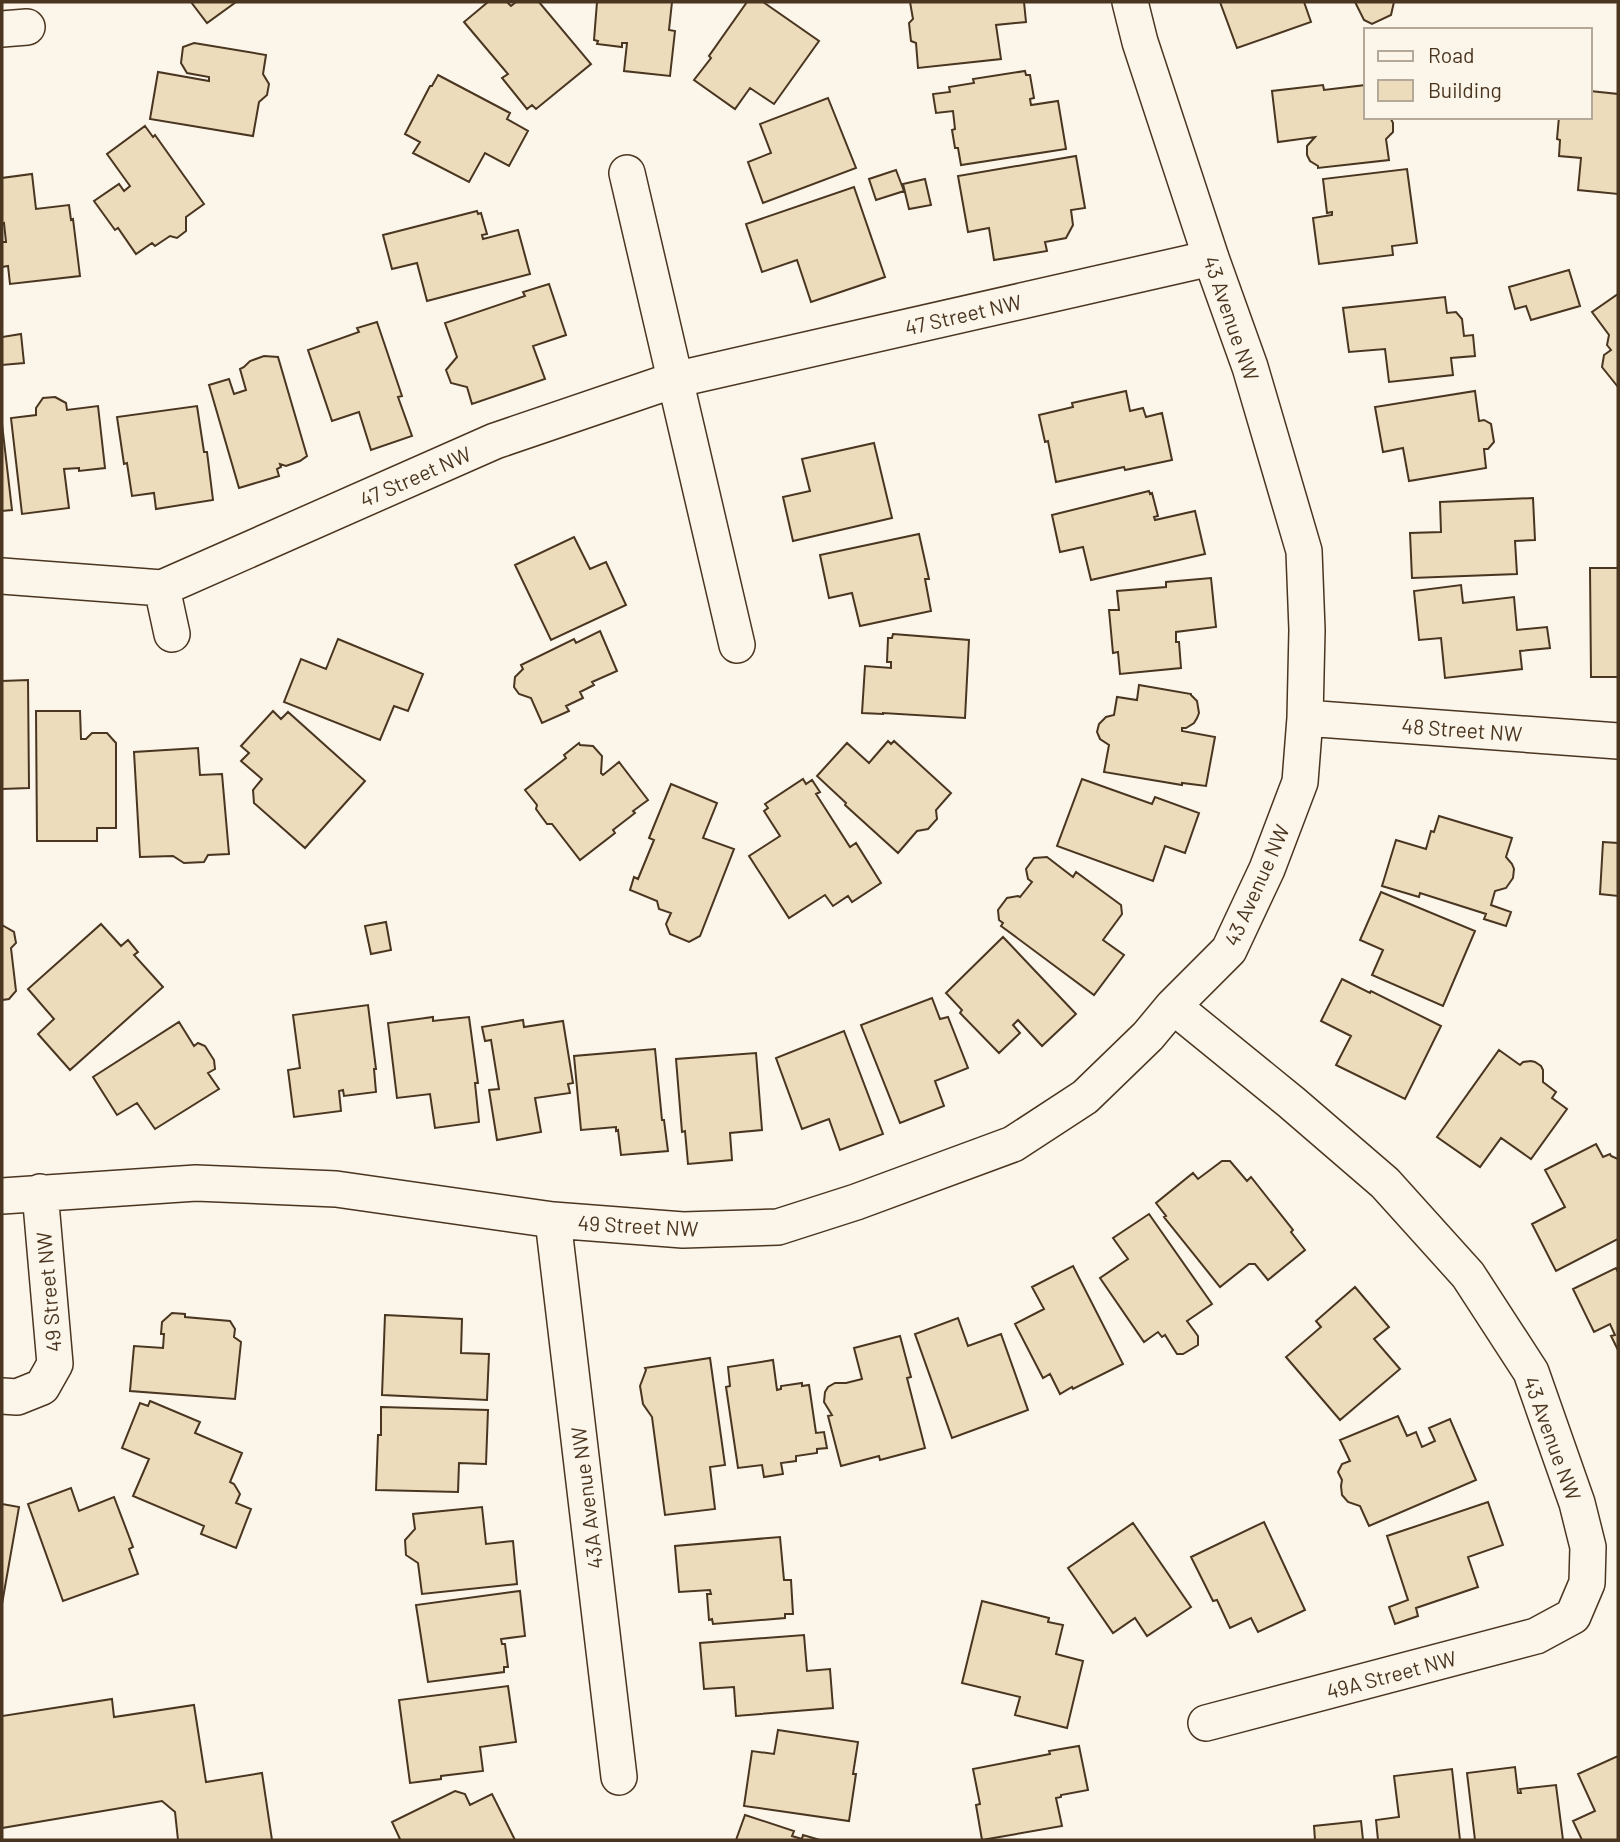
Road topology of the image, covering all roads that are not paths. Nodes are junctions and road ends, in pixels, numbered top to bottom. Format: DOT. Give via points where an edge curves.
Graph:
graph roads {
  1 [pos="1130,2"];
  2 [pos="627,173"];
  3 [pos="1211,258"];
  4 [pos="674,380"];
  5 [pos="2,576"];
  6 [pos="162,588"];
  7 [pos="172,634"];
  8 [pos="737,645"];
  9 [pos="1305,718"];
  10 [pos="1618,741"];
  11 [pos="1173,1006"];
  12 [pos="40,1192"];
  13 [pos="2,1196"];
  14 [pos="553,1220"];
  15 [pos="2,1396"];
  16 [pos="1573,1615"];
  17 [pos="1206,1723"];
  18 [pos="620,1777"];
  1 -- 3 [label="street, 43 Avenue NW"];
  2 -- 4 [label="street"];
  3 -- 4 [label="street, 47 Street NW"];
  3 -- 9 [label="street, 43 Avenue NW" via="1250,368 1304,551"];
  4 -- 6 [label="street, 47 Street NW" via="495,441"];
  4 -- 8 [label="street"];
  5 -- 6 [label="street, 47 Street NW"];
  6 -- 7 [label="street"];
  9 -- 10 [label="street, 48 Street NW"];
  9 -- 11 [label="street, 43 Avenue NW" via="1300,782 1267,869 1229,950"];
  11 -- 14 [label="street, 49 Street NW" via="1085,1097 1013,1144 856,1202 778,1227 683,1230"];
  11 -- 16 [label="street, 43 Avenue NW" via="1385,1183 1468,1275 1531,1372 1577,1503 1588,1547 1587,1583"];
  12 -- 13 [label="street, 49 Street NW"];
  12 -- 14 [label="street, 49 Street NW" via="196,1183 336,1189"];
  12 -- 15 [label="street, 49 Street NW" via="55,1364 42,1387 17,1397"];
  14 -- 18 [label="street, 43A Avenue NW"];
  16 -- 17 [label="street, 49A Street NW" via="1536,1636"];
}
